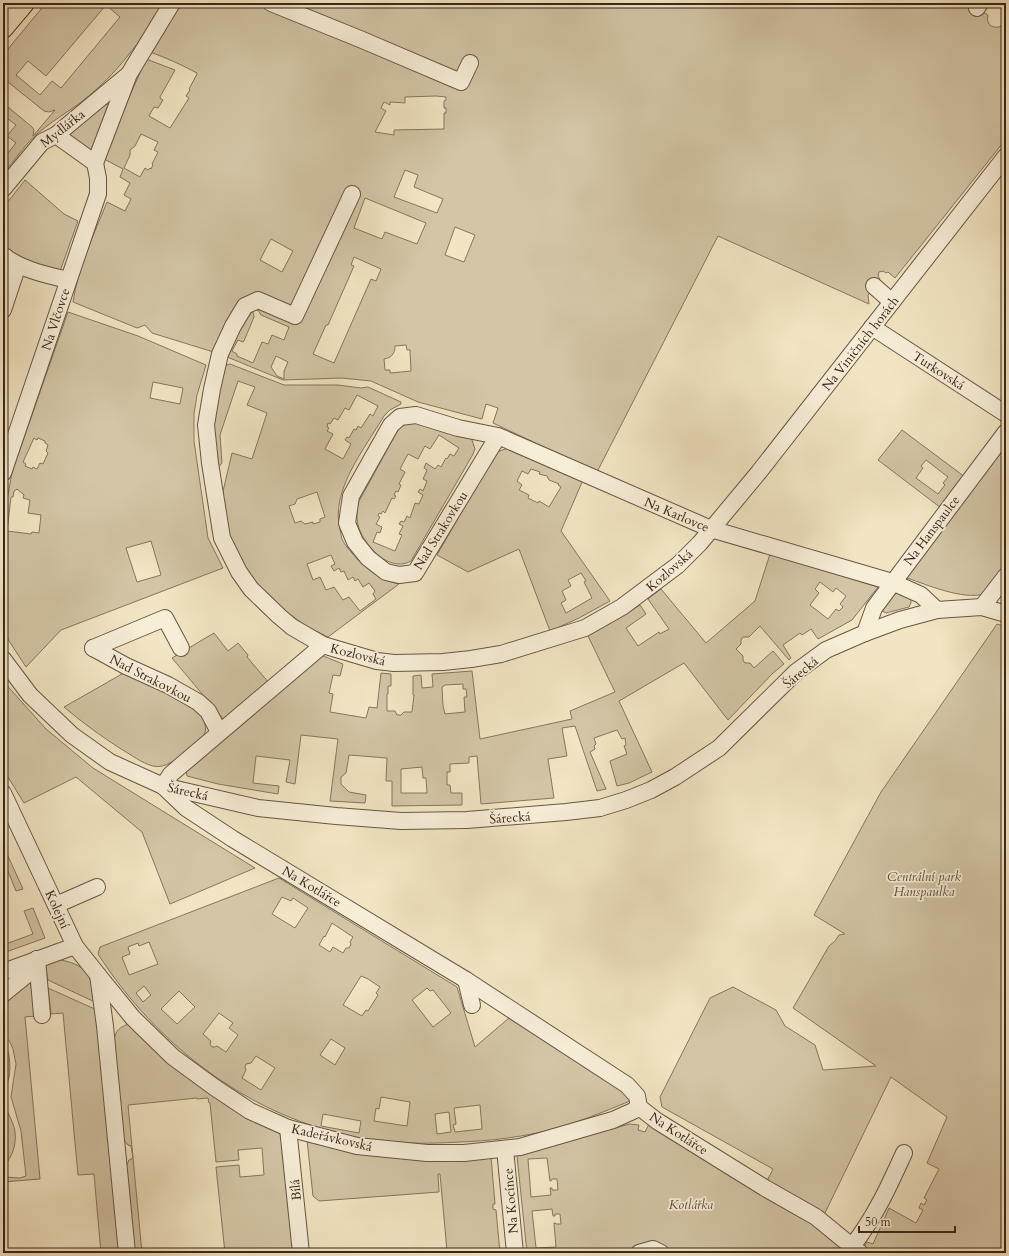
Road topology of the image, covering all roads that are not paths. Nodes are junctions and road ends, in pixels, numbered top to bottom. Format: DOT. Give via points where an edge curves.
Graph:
graph roads {
  1 [pos="24,3"];
  2 [pos="158,3"];
  3 [pos="172,3"];
  4 [pos="271,3"];
  5 [pos="3,28"];
  6 [pos="157,28"];
  7 [pos="470,63"];
  8 [pos="129,74"];
  9 [pos="56,135"];
  10 [pos="1006,156"];
  11 [pos="94,162"];
  12 [pos="3,189"];
  13 [pos="352,194"];
  14 [pos="9,263"];
  15 [pos="68,280"];
  16 [pos="874,286"];
  17 [pos="892,302"];
  18 [pos="3,310"];
  19 [pos="872,327"];
  20 [pos="1006,414"];
  21 [pos="416,415"];
  22 [pos="1006,432"];
  23 [pos="498,436"];
  24 [pos="3,474"];
  25 [pos="711,529"];
  26 [pos="1006,576"];
  27 [pos="892,582"];
  28 [pos="982,607"];
  29 [pos="937,610"];
  30 [pos="1006,614"];
  31 [pos="865,633"];
  32 [pos="323,645"];
  33 [pos="181,648"];
  34 [pos="3,659"];
  35 [pos="219,732"];
  36 [pos="163,786"];
  37 [pos="3,793"];
  38 [pos="98,887"];
  39 [pos="56,905"];
  40 [pos="75,946"];
  41 [pos="37,959"];
  42 [pos="3,972"];
  43 [pos="98,975"];
  44 [pos="466,980"];
  45 [pos="3,994"];
  46 [pos="472,1005"];
  47 [pos="42,1015"];
  48 [pos="133,1018"];
  49 [pos="105,1026"];
  50 [pos="639,1107"];
  51 [pos="288,1128"];
  52 [pos="505,1149"];
  53 [pos="904,1153"];
  54 [pos="857,1249"];
  55 [pos="127,1253"];
  56 [pos="301,1253"];
  57 [pos="515,1253"];
  58 [pos="639,1253"];
  59 [pos="661,1253"];
  1 -- 5 [label="main road"];
  2 -- 6 [label="street"];
  3 -- 6 [label="street"];
  4 -- 7 [label="street" via="461,82"];
  6 -- 8 [label="street"];
  8 -- 9 [label="street, Mydlářka"];
  8 -- 11 [label="street"];
  9 -- 11 [label="street"];
  9 -- 12 [label="street, Mydlářka" via="42,142"];
  10 -- 17 [label="street, Na Viničních horách"];
  11 -- 15 [label="street, Na Vlčovce" via="98,194"];
  13 -- 32 [label="street, Kozlovská" via="295,316 258,300 245,306 220,354 206,426 222,538 239,572 251,589 279,616 292,627"];
  14 -- 15 [label="street"];
  14 -- 18 [label="street"];
  15 -- 24 [label="street, Na Vlčovce"];
  16 -- 17 [label="street"];
  17 -- 19 [label="street, Na Viničních horách"];
  19 -- 20 [label="street, Turkovská"];
  19 -- 25 [label="street, Na Viničních horách" via="759,472"];
  21 -- 23 [label="street, Na Karlovce" via="458,428"];
  21 -- 23 [label="street, Nad Strakovkou" via="400,417 391,425 351,496 348,523 355,542 368,558 386,572 399,575 415,573"];
  22 -- 27 [label="street, Na Hanspaulce"];
  23 -- 25 [label="street, Na Karlovce"];
  25 -- 27 [label="street, Na Karlovce"];
  25 -- 32 [label="street, Kozlovská" via="678,565 622,607 585,628 501,654 443,662 394,663 377,661"];
  26 -- 28 [label="street"];
  27 -- 29 [label="street, Na Karlovce" via="921,595"];
  27 -- 31 [label="street, Na Hanspaulce" via="874,608"];
  28 -- 29 [label="street, Šárecká"];
  28 -- 30 [label="street, Šárecká"];
  29 -- 31 [label="street, Šárecká"];
  31 -- 36 [label="street, Šárecká" via="826,650 796,672 730,738 699,762 651,790 600,808 467,820 401,820 258,808"];
  32 -- 35 [label="street"];
  33 -- 35 [label="street, Nad Strakovkou" via="165,618 93,648 198,702 208,711"];
  34 -- 36 [label="street, Šárecká" via="30,695 72,735 110,762"];
  35 -- 36 [label="street" via="171,774"];
  36 -- 44 [label="street, Na Kotlářce" via="186,808 233,839"];
  37 -- 39 [label="street, Kolejní"];
  38 -- 39 [label="street"];
  39 -- 40 [label="street, Kolejní"];
  40 -- 41 [label="street"];
  40 -- 43 [label="street, Kolejní"];
  41 -- 42 [label="street"];
  41 -- 45 [label="street" via="30,972"];
  41 -- 47 [label="street"];
  43 -- 48 [label="street, Kadeřávkovská"];
  43 -- 49 [label="street"];
  44 -- 46 [label="street"];
  44 -- 50 [label="street, Na Kotlářce" via="628,1085 637,1096"];
  48 -- 49 [label="street"];
  48 -- 51 [label="street, Kadeřávkovská" via="173,1057 214,1087 250,1111"];
  49 -- 55 [label="street"];
  50 -- 52 [label="street, Kadeřávkovská" via="595,1126"];
  50 -- 54 [label="street, Na Kotlářce" via="657,1121 816,1217"];
  51 -- 52 [label="street, Kadeřávkovská" via="357,1146 427,1153"];
  51 -- 56 [label="street, Bílá"];
  52 -- 57 [label="street, Na Kocínce"];
  53 -- 54 [label="street"];
  58 -- 59 [label="street" via="653,1249"];
}
